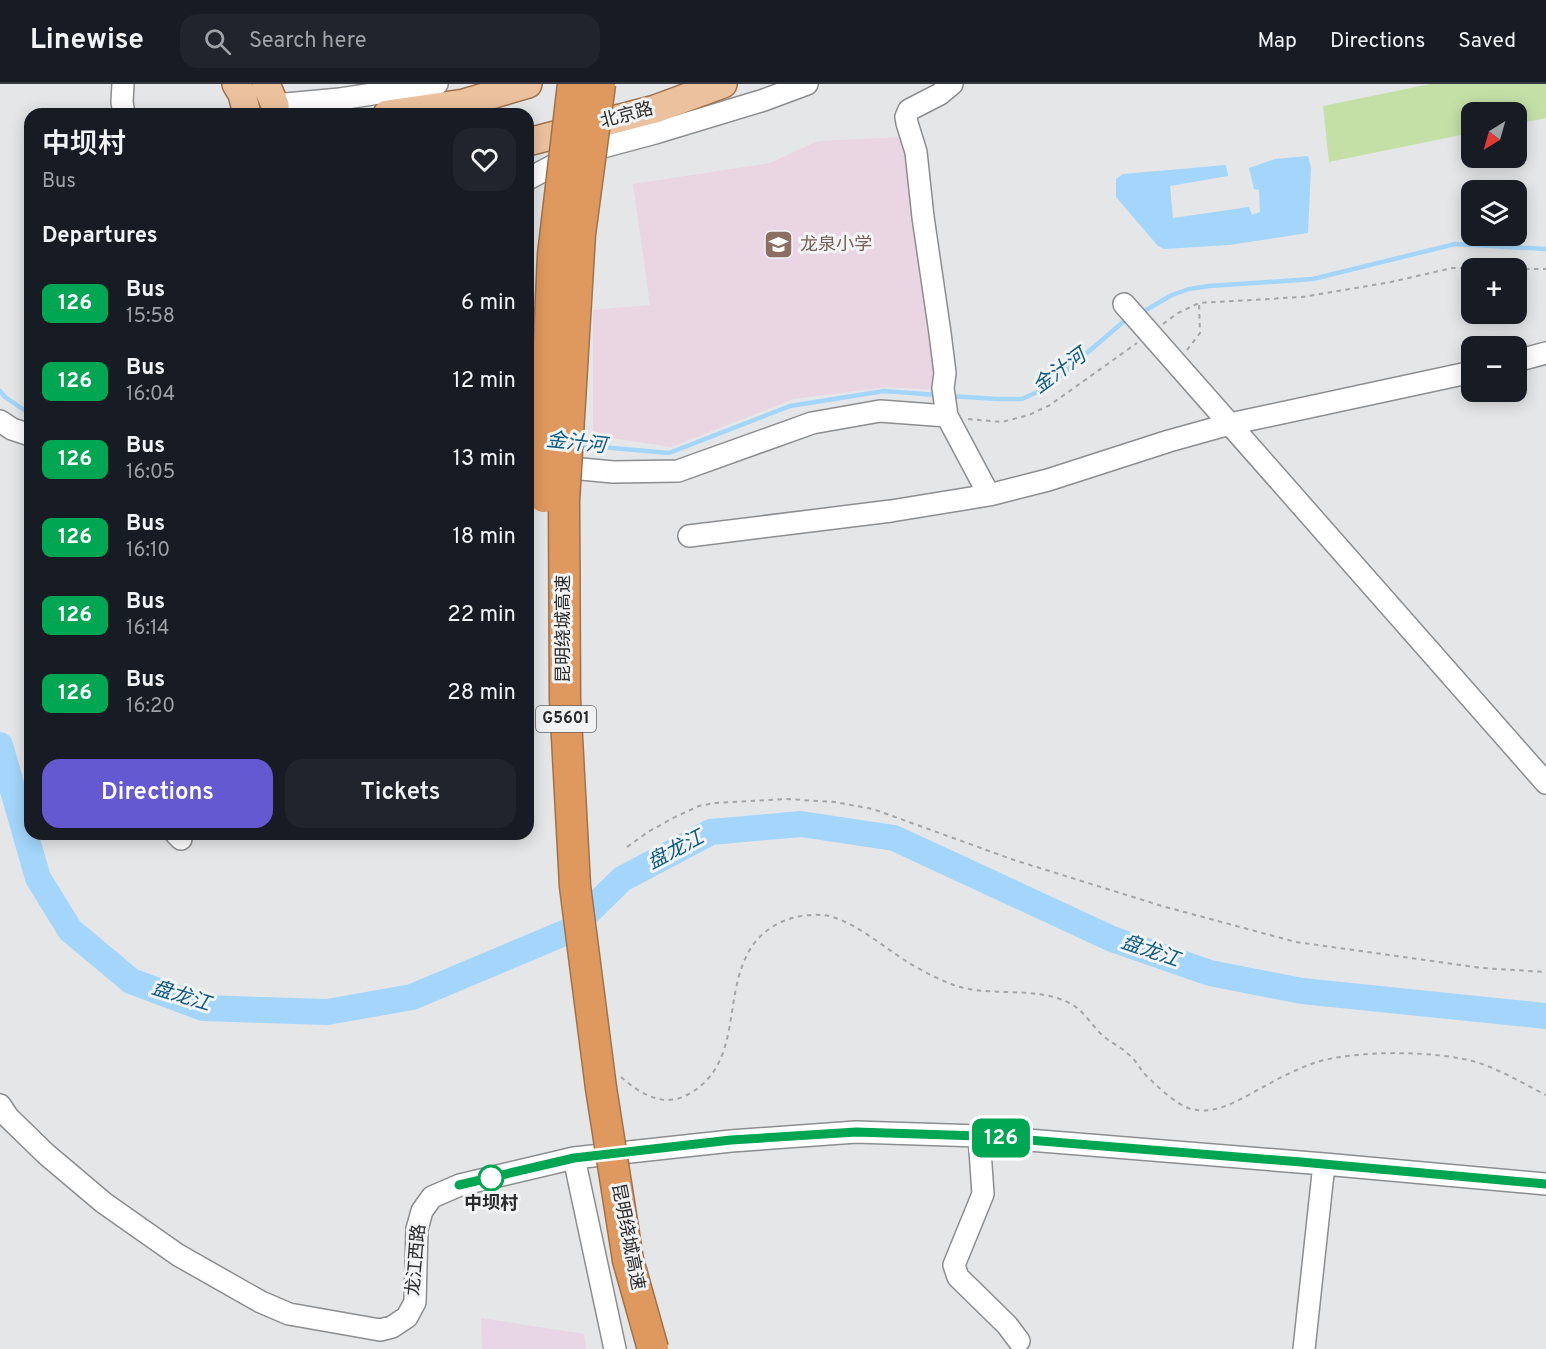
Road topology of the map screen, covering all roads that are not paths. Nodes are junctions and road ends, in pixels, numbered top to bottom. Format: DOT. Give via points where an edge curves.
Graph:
graph roads {
  1 [pos="123,84"];
  2 [pos="236,84"];
  3 [pos="437,84"];
  4 [pos="528,84"];
  5 [pos="573,84"];
  6 [pos="600,84"];
  7 [pos="723,84"];
  8 [pos="807,84"];
  9 [pos="952,84"];
  10 [pos="272,101"];
  11 [pos="123,108"];
  12 [pos="246,108"];
  13 [pos="429,108"];
  14 [pos="534,140"];
  15 [pos="534,176"];
  16 [pos="1124,304"];
  17 [pos="1546,353"];
  18 [pos="1527,358"];
  19 [pos="1461,374"];
  20 [pos="947,416"];
  21 [pos="0,421"];
  22 [pos="1230,424"];
  23 [pos="24,433"];
  24 [pos="534,465"];
  25 [pos="989,495"];
  26 [pos="689,536"];
  27 [pos="1546,783"];
  28 [pos="0,1105"];
  29 [pos="979,1136"];
  30 [pos="574,1158"];
  31 [pos="1324,1164"];
  32 [pos="1546,1184"];
  33 [pos="983,1194"];
  34 [pos="987,1224"];
  35 [pos="1019,1341"];
  36 [pos="615,1349"];
  37 [pos="637,1349"];
  38 [pos="653,1349"];
  39 [pos="1304,1349"];
  1 -- 11 [label="street"];
  2 -- 12 [label="main road"];
  3 -- 10 [label="street" via="340,99"];
  4 -- 13 [label="main road" via="464,103"];
  5 -- 37 [label="highway, 昆明绕城高速 / G5601, bridge" via="554,255 547,386 543,564 546,687 558,877 576,1017 602,1182"];
  6 -- 38 [label="highway, 昆明绕城高速 / G5601, bridge" via="580,234 564,489 565,700 575,886 601,1088 628,1260"];
  7 -- 14 [label="main road, 北京路" via="655,110"];
  8 -- 15 [label="street" via="573,155"];
  9 -- 20 [label="street" via="909,110 906,117 916,152 945,373"];
  16 -- 22 [label="street"];
  17 -- 18 [label="street"];
  19 -- 22 [label="street"];
  20 -- 24 [label="street" via="880,411 812,423 678,471 613,472"];
  20 -- 25 [label="street"];
  21 -- 23 [label="street"];
  22 -- 25 [label="street"];
  22 -- 27 [label="street"];
  25 -- 26 [label="street"];
  28 -- 30 [label="street, 龙江西路" via="46,1154 178,1255 290,1314 380,1330 406,1317 415,1302 417,1229 422,1211 432,1197 459,1185"];
  29 -- 30 [label="street, 龙江西路" via="856,1132 731,1140"];
  29 -- 31 [label="street, 龙江西路"];
  29 -- 33 [label="street"];
  30 -- 36 [label="street"];
  31 -- 32 [label="street, 龙江西路"];
  31 -- 39 [label="street"];
  33 -- 34 [label="street"];
  33 -- 35 [label="street" via="954,1265 958,1277"];
}
